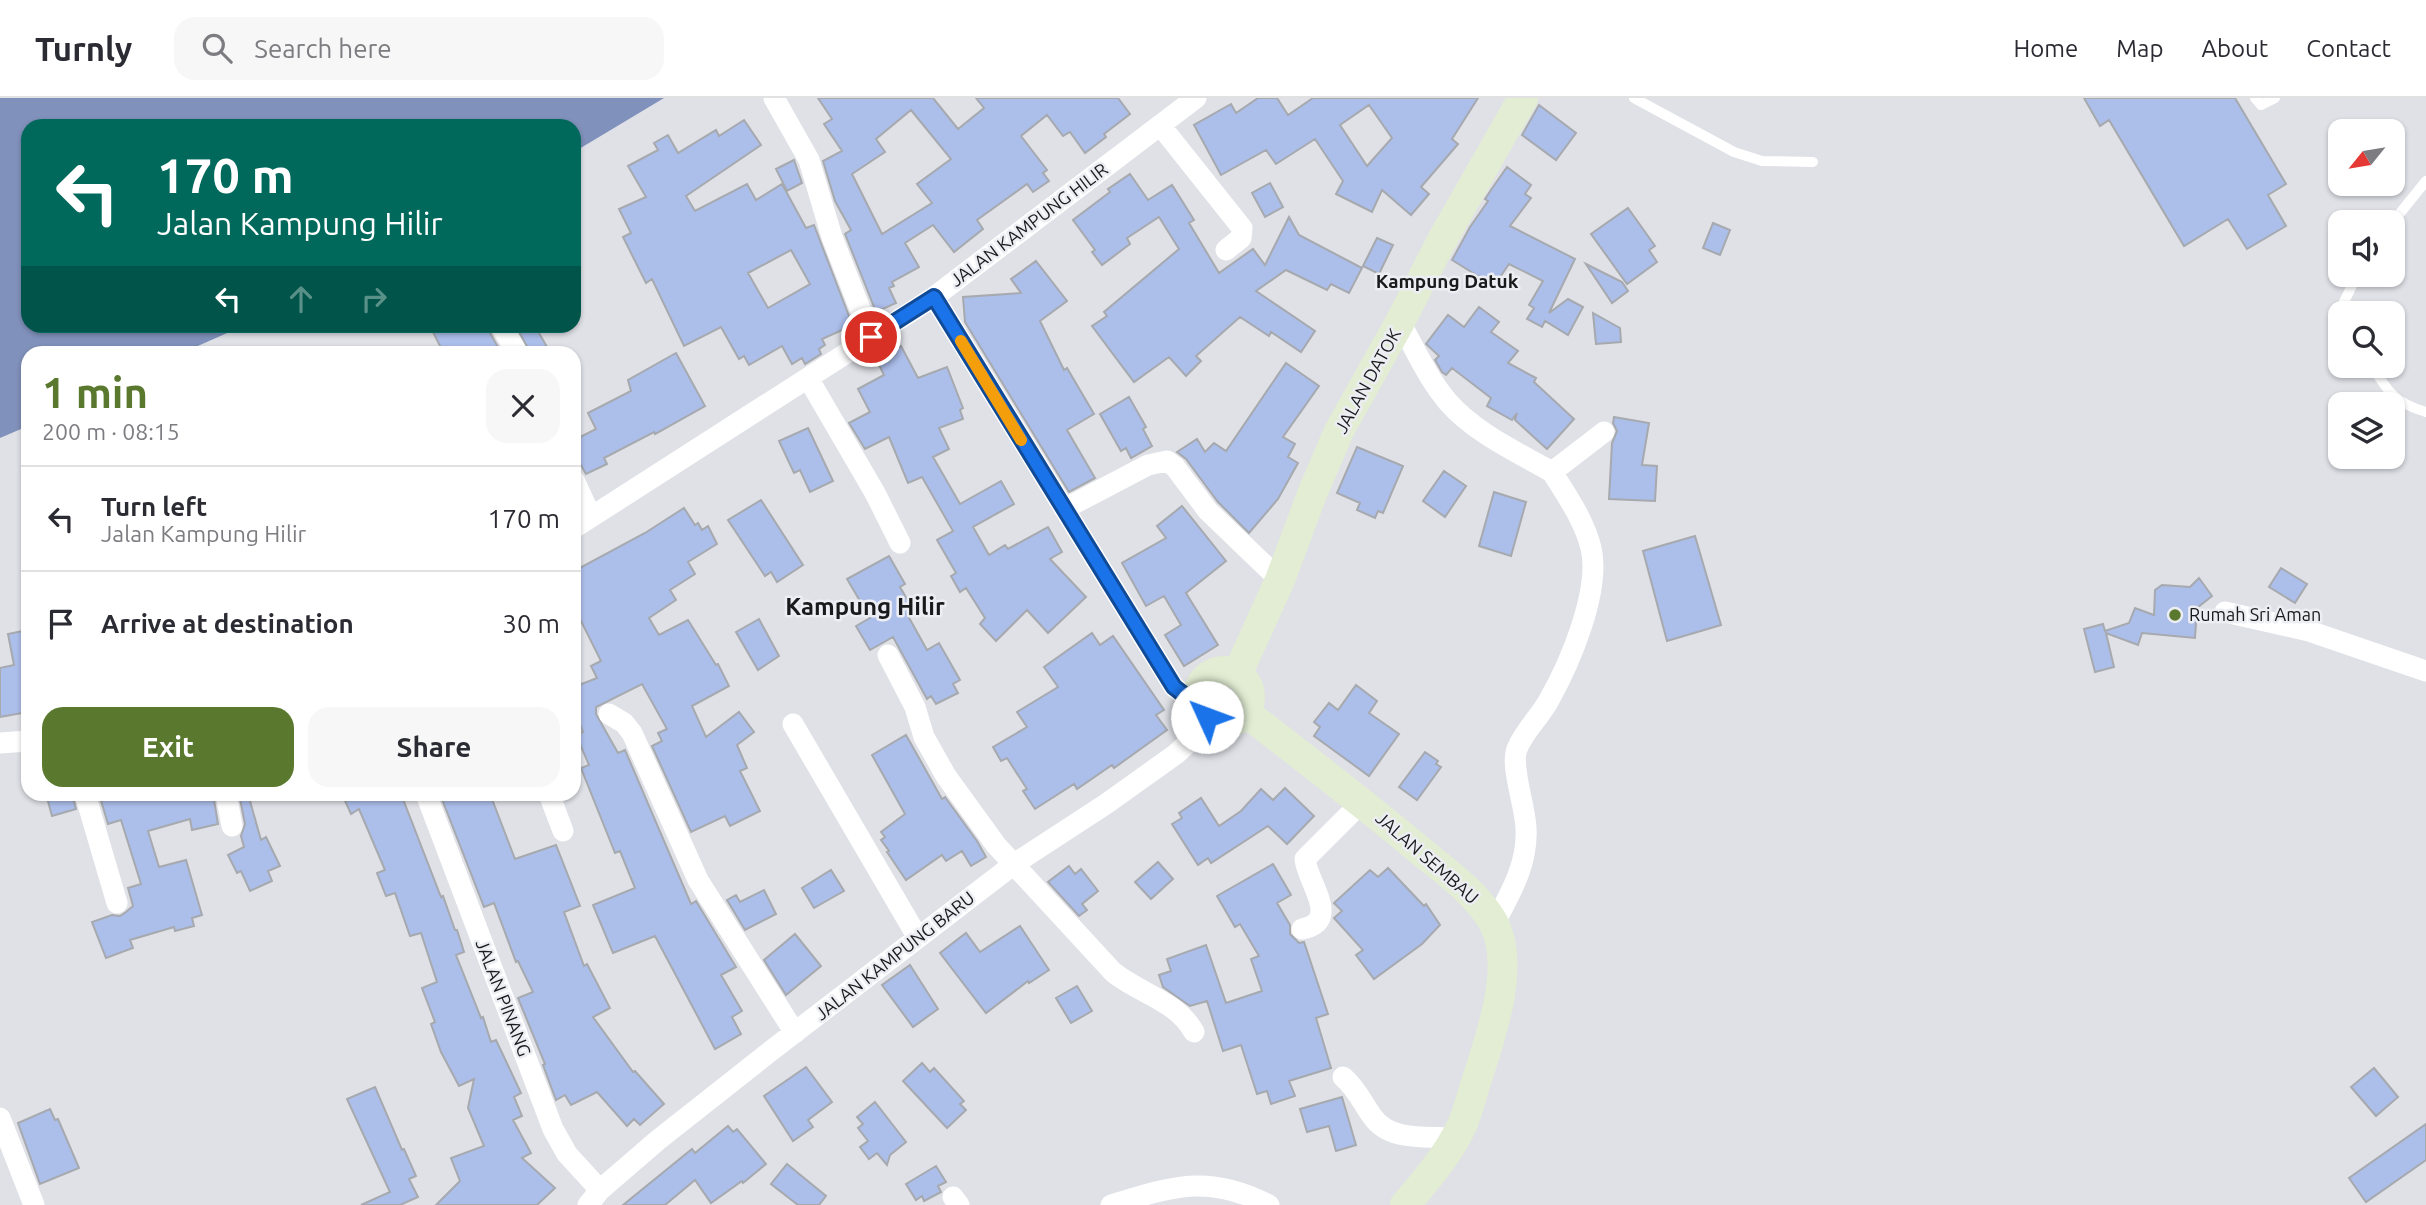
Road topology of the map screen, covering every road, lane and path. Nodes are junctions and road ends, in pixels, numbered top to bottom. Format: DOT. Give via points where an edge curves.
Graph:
graph roads {
  1 [pos="774,98"];
  2 [pos="1196,98"];
  3 [pos="1524,98"];
  4 [pos="1634,98"];
  5 [pos="2255,98"];
  6 [pos="2275,98"];
  7 [pos="1160,125"];
  8 [pos="1813,162"];
  9 [pos="2425,186"];
  10 [pos="2404,210"];
  11 [pos="1226,250"];
  12 [pos="934,297"];
  13 [pos="1401,323"];
  14 [pos="871,337"];
  15 [pos="808,378"];
  16 [pos="2380,378"];
  17 [pos="2426,412"];
  18 [pos="1604,432"];
  19 [pos="1552,472"];
  20 [pos="1063,509"];
  21 [pos="582,522"];
  22 [pos="900,543"];
  23 [pos="1280,580"];
  24 [pos="2225,612"];
  25 [pos="888,655"];
  26 [pos="2426,671"];
  27 [pos="1237,675"];
  28 [pos="1245,712"];
  29 [pos="1205,713"];
  30 [pos="609,714"];
  31 [pos="793,724"];
  32 [pos="21,742"];
  33 [pos="0,743"];
  34 [pos="87,801"];
  35 [pos="227,801"];
  36 [pos="429,801"];
  37 [pos="552,801"];
  38 [pos="1362,802"];
  39 [pos="232,826"];
  40 [pos="563,831"];
  41 [pos="1014,864"];
  42 [pos="117,903"];
  43 [pos="1494,924"];
  44 [pos="1302,929"];
  45 [pos="918,938"];
  46 [pos="1194,1032"];
  47 [pos="795,1033"];
  48 [pos="1343,1077"];
  49 [pos="0,1118"];
  50 [pos="1454,1138"];
  51 [pos="594,1197"];
  52 [pos="34,1205"];
  53 [pos="1111,1205"];
  54 [pos="1269,1205"];
  55 [pos="1405,1205"];
  1 -- 14 [label="street" via="809,160 832,237"];
  2 -- 7 [label="street, JALAN KAMPUNG HILIR"];
  3 -- 13 [label="main road, JALAN DATOK" via="1441,242"];
  4 -- 8 [label="lane" via="1734,152 1762,161"];
  5 -- 6 [label="lane" via="2261,105"];
  7 -- 11 [label="street" via="1242,228 1241,238"];
  7 -- 12 [label="street, JALAN KAMPUNG HILIR"];
  9 -- 10 [label="lane"];
  12 -- 14 [label="street, JALAN KAMPUNG HILIR"];
  12 -- 20 [label="street"];
  13 -- 19 [label="street" via="1432,380 1463,417"];
  13 -- 23 [label="main road, JALAN DATOK" via="1339,431"];
  14 -- 15 [label="street, JALAN KAMPUNG HILIR"];
  15 -- 21 [label="street, JALAN KAMPUNG HILIR"];
  15 -- 22 [label="street"];
  16 -- 17 [label="lane" via="2393,397"];
  18 -- 19 [label="street"];
  19 -- 43 [label="street" via="1587,533 1594,565 1591,593 1549,700 1517,750 1527,829 1525,856"];
  20 -- 23 [label="street" via="1148,465 1167,461 1209,511"];
  20 -- 29 [label="street" via="1174,687"];
  23 -- 27 [label="main road, JALAN DATOK"];
  24 -- 26 [label="street" via="2309,631"];
  25 -- 41 [label="street" via="946,776"];
  27 -- 28 [label="main road" via="1250,696"];
  27 -- 29 [label="main road" via="1220,672 1206,679 1198,694"];
  28 -- 29 [label="main road" via="1223,723"];
  28 -- 38 [label="main road, JALAN SEMBAU"];
  29 -- 41 [label="street, JALAN KAMPUNG BARU" via="1190,741 1176,754"];
  30 -- 47 [label="street" via="632,733 698,880"];
  31 -- 45 [label="street"];
  32 -- 33 [label="street"];
  34 -- 42 [label="street"];
  35 -- 39 [label="street"];
  36 -- 51 [label="street, JALAN PINANG" via="553,1129"];
  37 -- 40 [label="street"];
  38 -- 43 [label="main road, JALAN SEMBAU" via="1465,888"];
  38 -- 44 [label="street" via="1305,859 1321,915 1315,925"];
  41 -- 45 [label="street, JALAN KAMPUNG BARU"];
  41 -- 46 [label="street" via="1113,972 1161,999 1188,1021"];
  43 -- 50 [label="main road, JALAN SEMBAU" via="1502,975 1497,1013 1463,1123"];
  45 -- 47 [label="street, JALAN KAMPUNG BARU"];
  47 -- 51 [label="street, JALAN KAMPUNG BARU" via="658,1140"];
  48 -- 50 [label="street" via="1359,1092 1371,1116 1390,1132"];
  49 -- 52 [label="street"];
  50 -- 55 [label="main road, JALAN SEMBAU"];
  53 -- 54 [label="street" via="1168,1188 1209,1185"];
}
